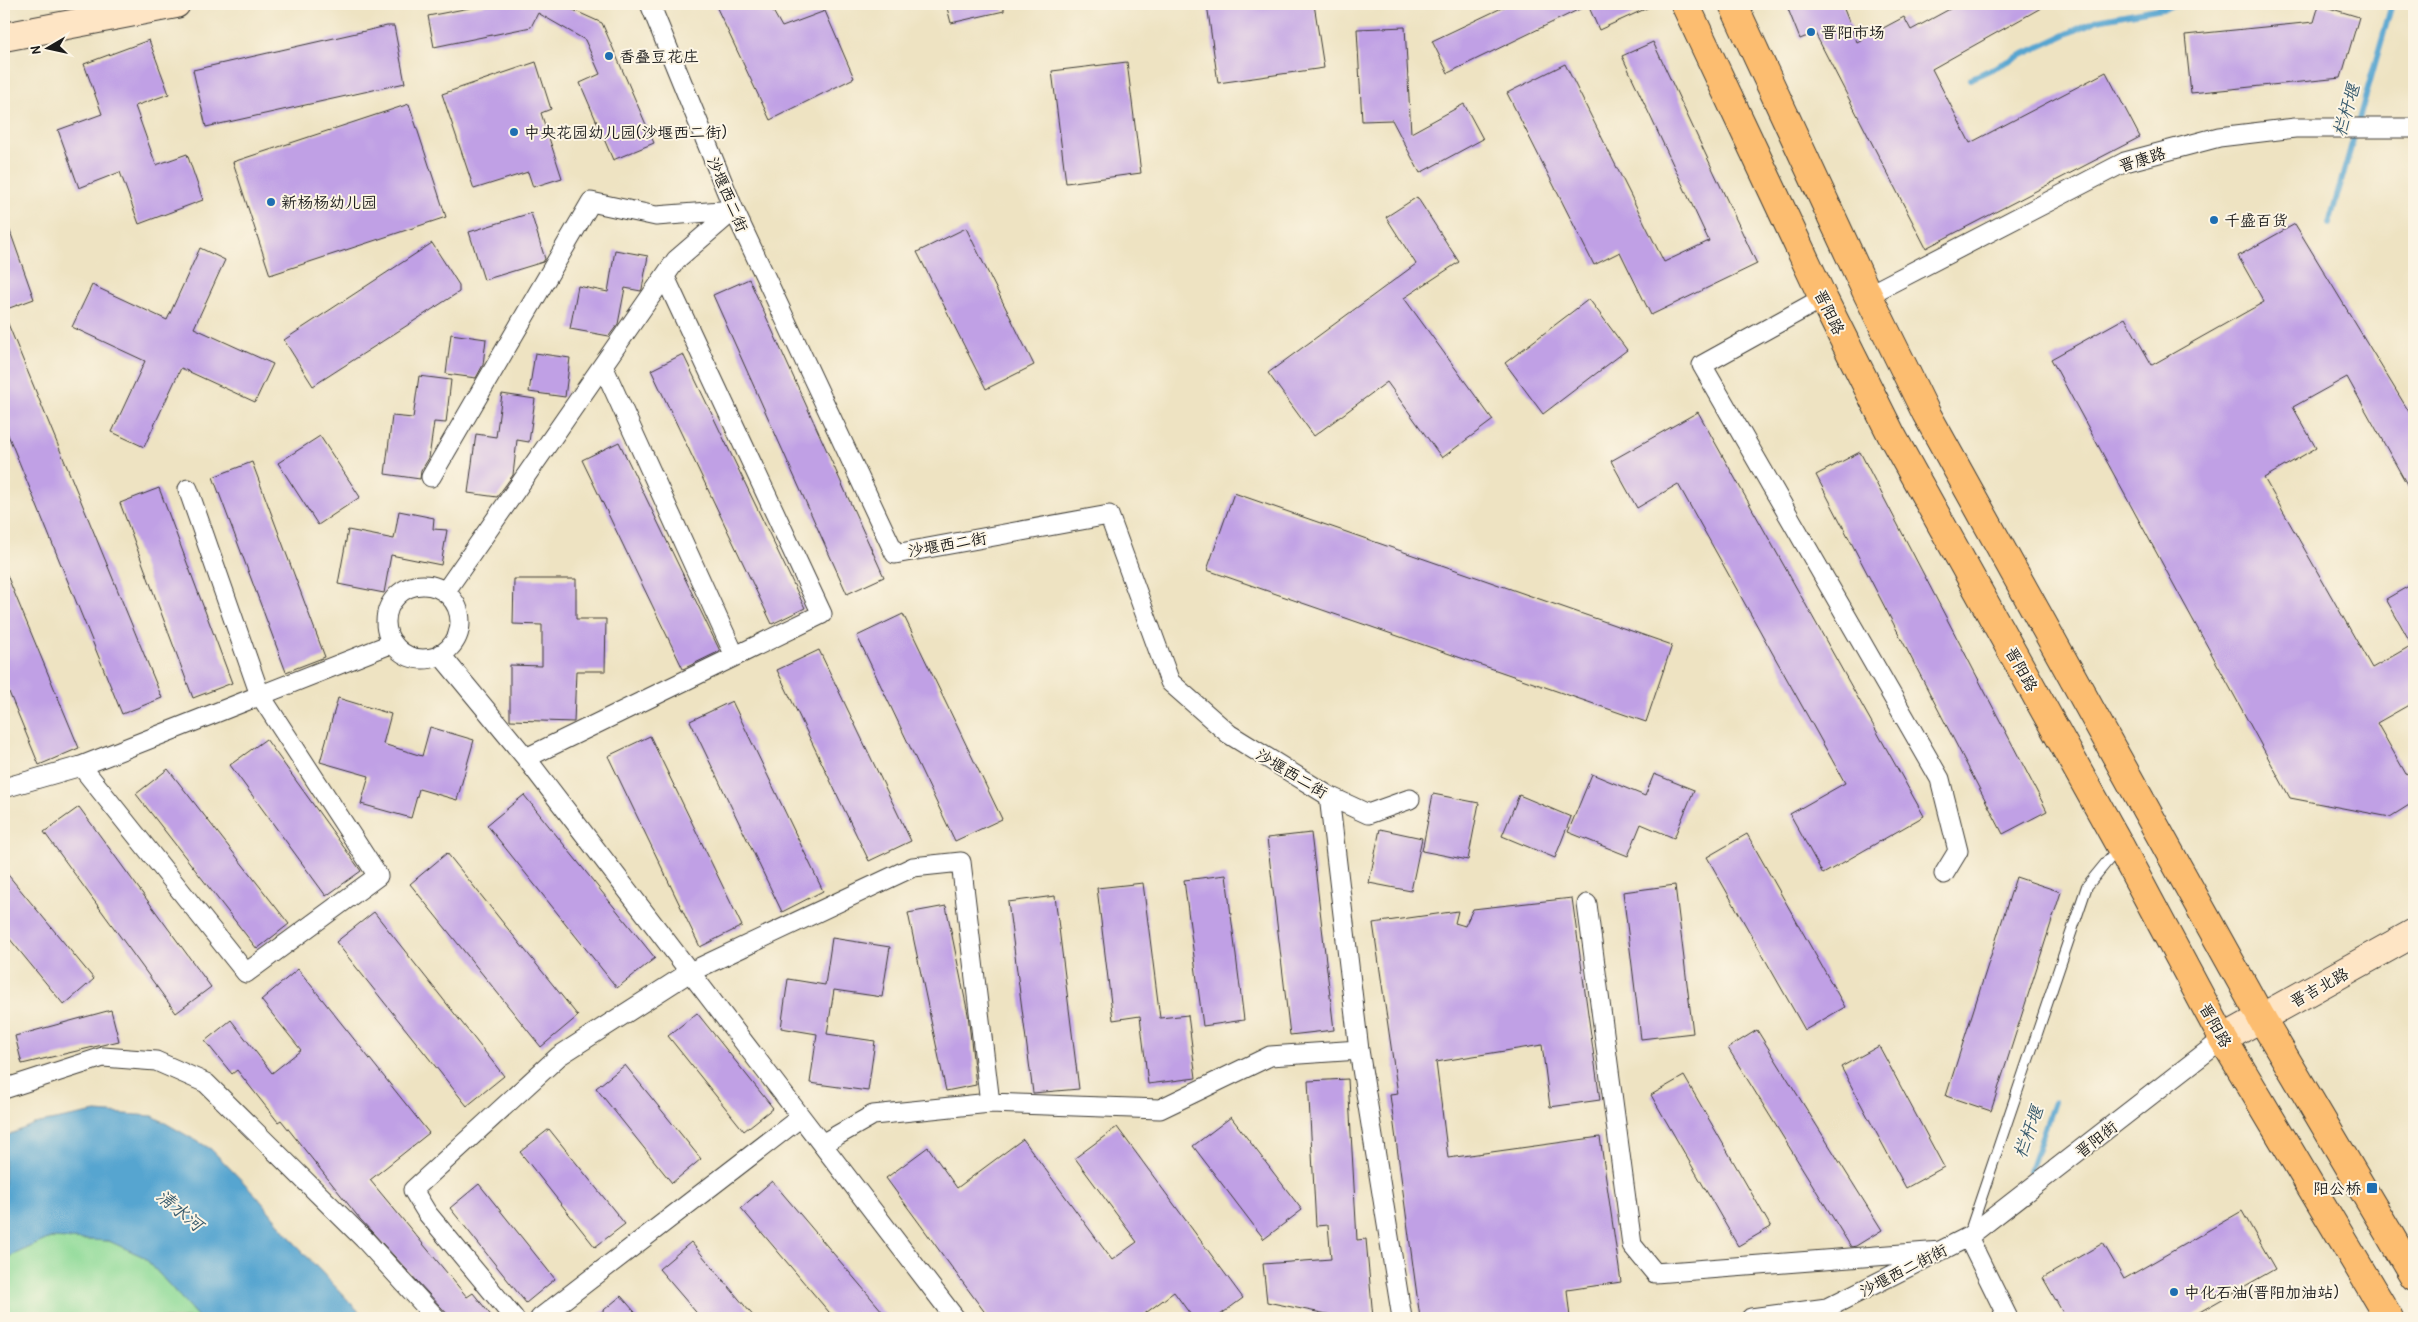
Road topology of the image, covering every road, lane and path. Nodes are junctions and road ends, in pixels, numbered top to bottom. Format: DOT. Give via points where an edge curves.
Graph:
graph roads {
  1 [pos="176,4"];
  2 [pos="650,4"];
  3 [pos="1685,4"];
  4 [pos="1733,4"];
  5 [pos="4,37"];
  6 [pos="2414,128"];
  7 [pos="734,210"];
  8 [pos="666,277"];
  9 [pos="1868,295"];
  10 [pos="1823,298"];
  11 [pos="603,366"];
  12 [pos="431,477"];
  13 [pos="188,489"];
  14 [pos="445,592"];
  15 [pos="393,643"];
  16 [pos="440,654"];
  17 [pos="735,656"];
  18 [pos="260,695"];
  19 [pos="526,758"];
  20 [pos="81,766"];
  21 [pos="4,788"];
  22 [pos="1328,796"];
  23 [pos="1410,799"];
  24 [pos="2120,846"];
  25 [pos="1944,874"];
  26 [pos="1587,904"];
  27 [pos="2414,933"];
  28 [pos="690,972"];
  29 [pos="2262,1019"];
  30 [pos="2223,1039"];
  31 [pos="1359,1050"];
  32 [pos="4,1089"];
  33 [pos="990,1103"];
  34 [pos="801,1118"];
  35 [pos="822,1144"];
  36 [pos="1968,1237"];
  37 [pos="1941,1250"];
  38 [pos="2414,1276"];
  39 [pos="1803,1315"];
  40 [pos="436,1318"];
  41 [pos="514,1318"];
  42 [pos="540,1318"];
  43 [pos="955,1318"];
  44 [pos="1402,1318"];
  45 [pos="1751,1318"];
  46 [pos="2008,1318"];
  47 [pos="2389,1318"];
  1 -- 5 [label="street"];
  2 -- 7 [label="street, 沙堰西二街"];
  3 -- 10 [label="main road, 晋阳路"];
  4 -- 9 [label="main road"];
  6 -- 9 [label="street, 晋康路" via="2295,128 2219,137 2125,162"];
  7 -- 8 [label="street" via="676,260"];
  7 -- 12 [label="street" via="656,216 591,202"];
  7 -- 22 [label="street, 沙堰西二街" via="895,554 1109,515 1170,682 1229,734"];
  8 -- 11 [label="street"];
  8 -- 17 [label="street" via="822,614"];
  9 -- 29 [label="main road" via="1926,413"];
  10 -- 24 [label="main road, 晋阳路" via="1891,434"];
  10 -- 25 [label="street" via="1702,365 1940,779 1958,851"];
  11 -- 14 [label="street"];
  11 -- 17 [label="street"];
  13 -- 18 [label="street"];
  14 -- 15 [label="street" via="426,585 406,589 397,595 387,613 388,634"];
  14 -- 16 [label="street" via="457,609 458,630 452,644"];
  15 -- 16 [label="street" via="400,651 420,658"];
  15 -- 18 [label="street"];
  16 -- 19 [label="street"];
  17 -- 19 [label="street"];
  18 -- 20 [label="street"];
  18 -- 20 [label="street" via="378,876 246,973"];
  19 -- 28 [label="street"];
  20 -- 21 [label="street"];
  22 -- 23 [label="street, 沙堰西二街" via="1368,814"];
  22 -- 31 [label="street"];
  24 -- 30 [label="main road, 晋阳路"];
  24 -- 36 [label="lane" via="2087,886"];
  26 -- 37 [label="street" via="1632,1246 1654,1273"];
  27 -- 29 [label="street, 晋吉北路"];
  28 -- 33 [label="street" via="913,867 961,862"];
  28 -- 34 [label="street"];
  28 -- 41 [label="street" via="559,1056 413,1190 427,1213"];
  29 -- 30 [label="street, 晋吉北路"];
  29 -- 38 [label="main road"];
  30 -- 36 [label="street, 晋阳街"];
  30 -- 47 [label="main road, 晋阳路"];
  31 -- 33 [label="street" via="1270,1056 1160,1109"];
  31 -- 44 [label="street"];
  32 -- 40 [label="street" via="103,1057 156,1061 206,1083 365,1240"];
  33 -- 35 [label="street" via="873,1115"];
  34 -- 35 [label="street"];
  34 -- 42 [label="street"];
  35 -- 43 [label="street"];
  36 -- 37 [label="street, 沙堰西二街街"];
  36 -- 46 [label="street"];
  37 -- 39 [label="street, 沙堰西二街街" via="1827,1308"];
  39 -- 45 [label="street, 沙堰西二街街"];
}
